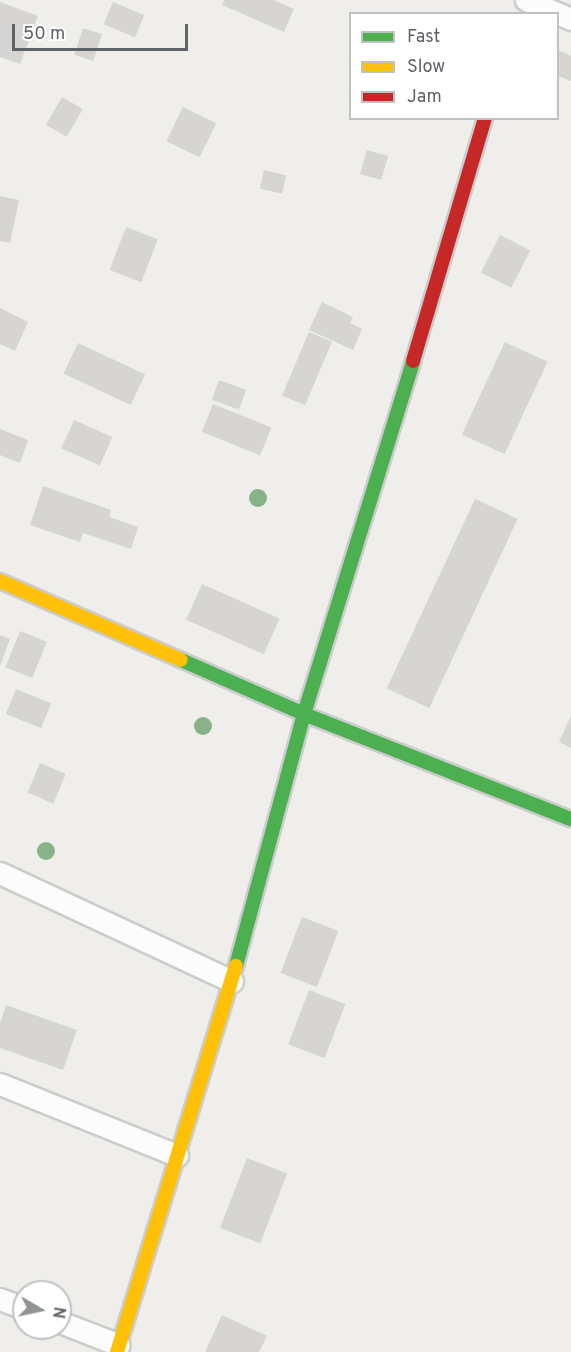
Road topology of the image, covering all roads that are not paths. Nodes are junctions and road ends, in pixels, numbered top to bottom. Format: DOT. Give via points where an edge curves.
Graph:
graph roads {
  1 [pos="526,0"];
  2 [pos="554,12"];
  3 [pos="484,120"];
  4 [pos="0,581"];
  5 [pos="304,714"];
  6 [pos="571,819"];
  7 [pos="0,873"];
  8 [pos="232,981"];
  9 [pos="0,1084"];
  10 [pos="177,1155"];
  11 [pos="72,1328"];
  12 [pos="118,1349"];
  1 -- 2 [label="street"];
  3 -- 5 [label="street"];
  4 -- 5 [label="street"];
  5 -- 6 [label="street"];
  5 -- 8 [label="street"];
  7 -- 8 [label="street"];
  8 -- 10 [label="street"];
  9 -- 10 [label="street"];
  10 -- 12 [label="street"];
  11 -- 12 [label="street"];
}
